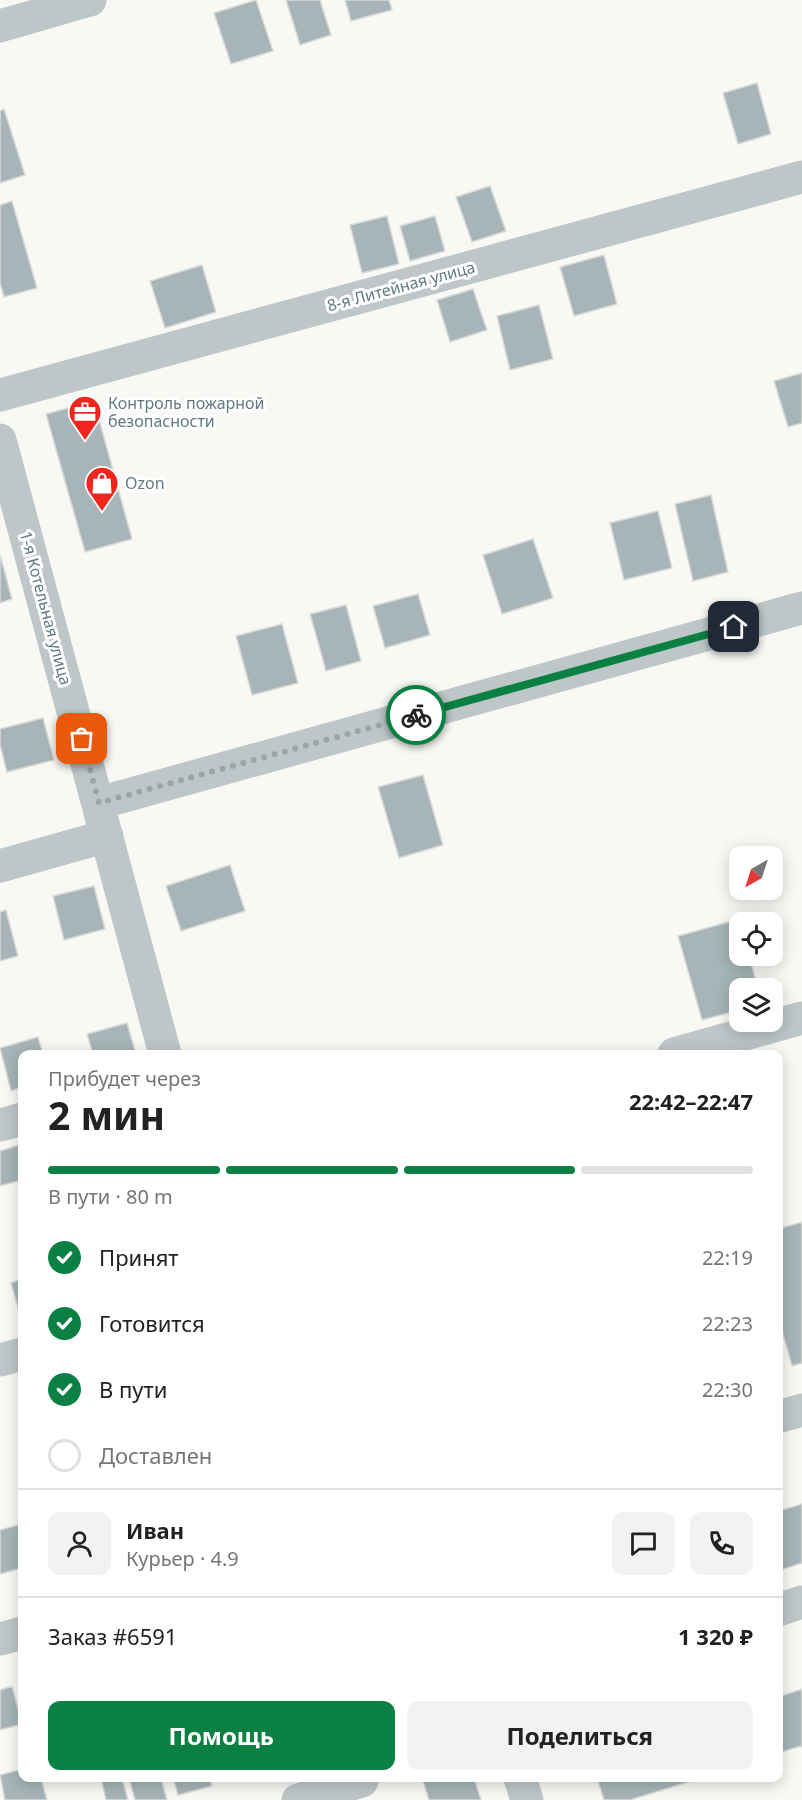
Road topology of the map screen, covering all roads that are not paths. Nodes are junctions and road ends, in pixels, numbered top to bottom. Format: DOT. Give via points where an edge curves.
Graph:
graph roads {
  1 [pos="90,0"];
  2 [pos="0,26"];
  3 [pos="802,177"];
  4 [pos="0,395"];
  5 [pos="0,440"];
  6 [pos="12,528"];
  7 [pos="802,608"];
  8 [pos="99,803"];
  9 [pos="107,836"];
  10 [pos="0,866"];
  11 [pos="802,1018"];
  12 [pos="164,1050"];
  13 [pos="688,1050"];
  14 [pos="18,1120"];
  15 [pos="0,1125"];
  16 [pos="18,1355"];
  17 [pos="0,1360"];
  18 [pos="802,1410"];
  19 [pos="783,1416"];
  20 [pos="802,1602"];
  21 [pos="783,1608"];
  22 [pos="18,1634"];
  23 [pos="0,1639"];
  24 [pos="521,1782"];
  25 [pos="364,1786"];
  26 [pos="298,1800"];
  27 [pos="528,1800"];
  1 -- 2 [label="street"];
  3 -- 4 [label="street, 8-я Литейная улица"];
  5 -- 6 [label="street, 1-я Котельная улица"];
  6 -- 8 [label="street, 1-я Котельная улица"];
  7 -- 8 [label="street"];
  8 -- 9 [label="street, 1-я Котельная улица"];
  9 -- 10 [label="street"];
  9 -- 12 [label="street, 1-я Котельная улица"];
  11 -- 13 [label="street"];
  14 -- 15 [label="street"];
  16 -- 17 [label="street"];
  18 -- 19 [label="street"];
  20 -- 21 [label="street"];
  22 -- 23 [label="street"];
  24 -- 27 [label="street"];
  25 -- 26 [label="street"];
}
